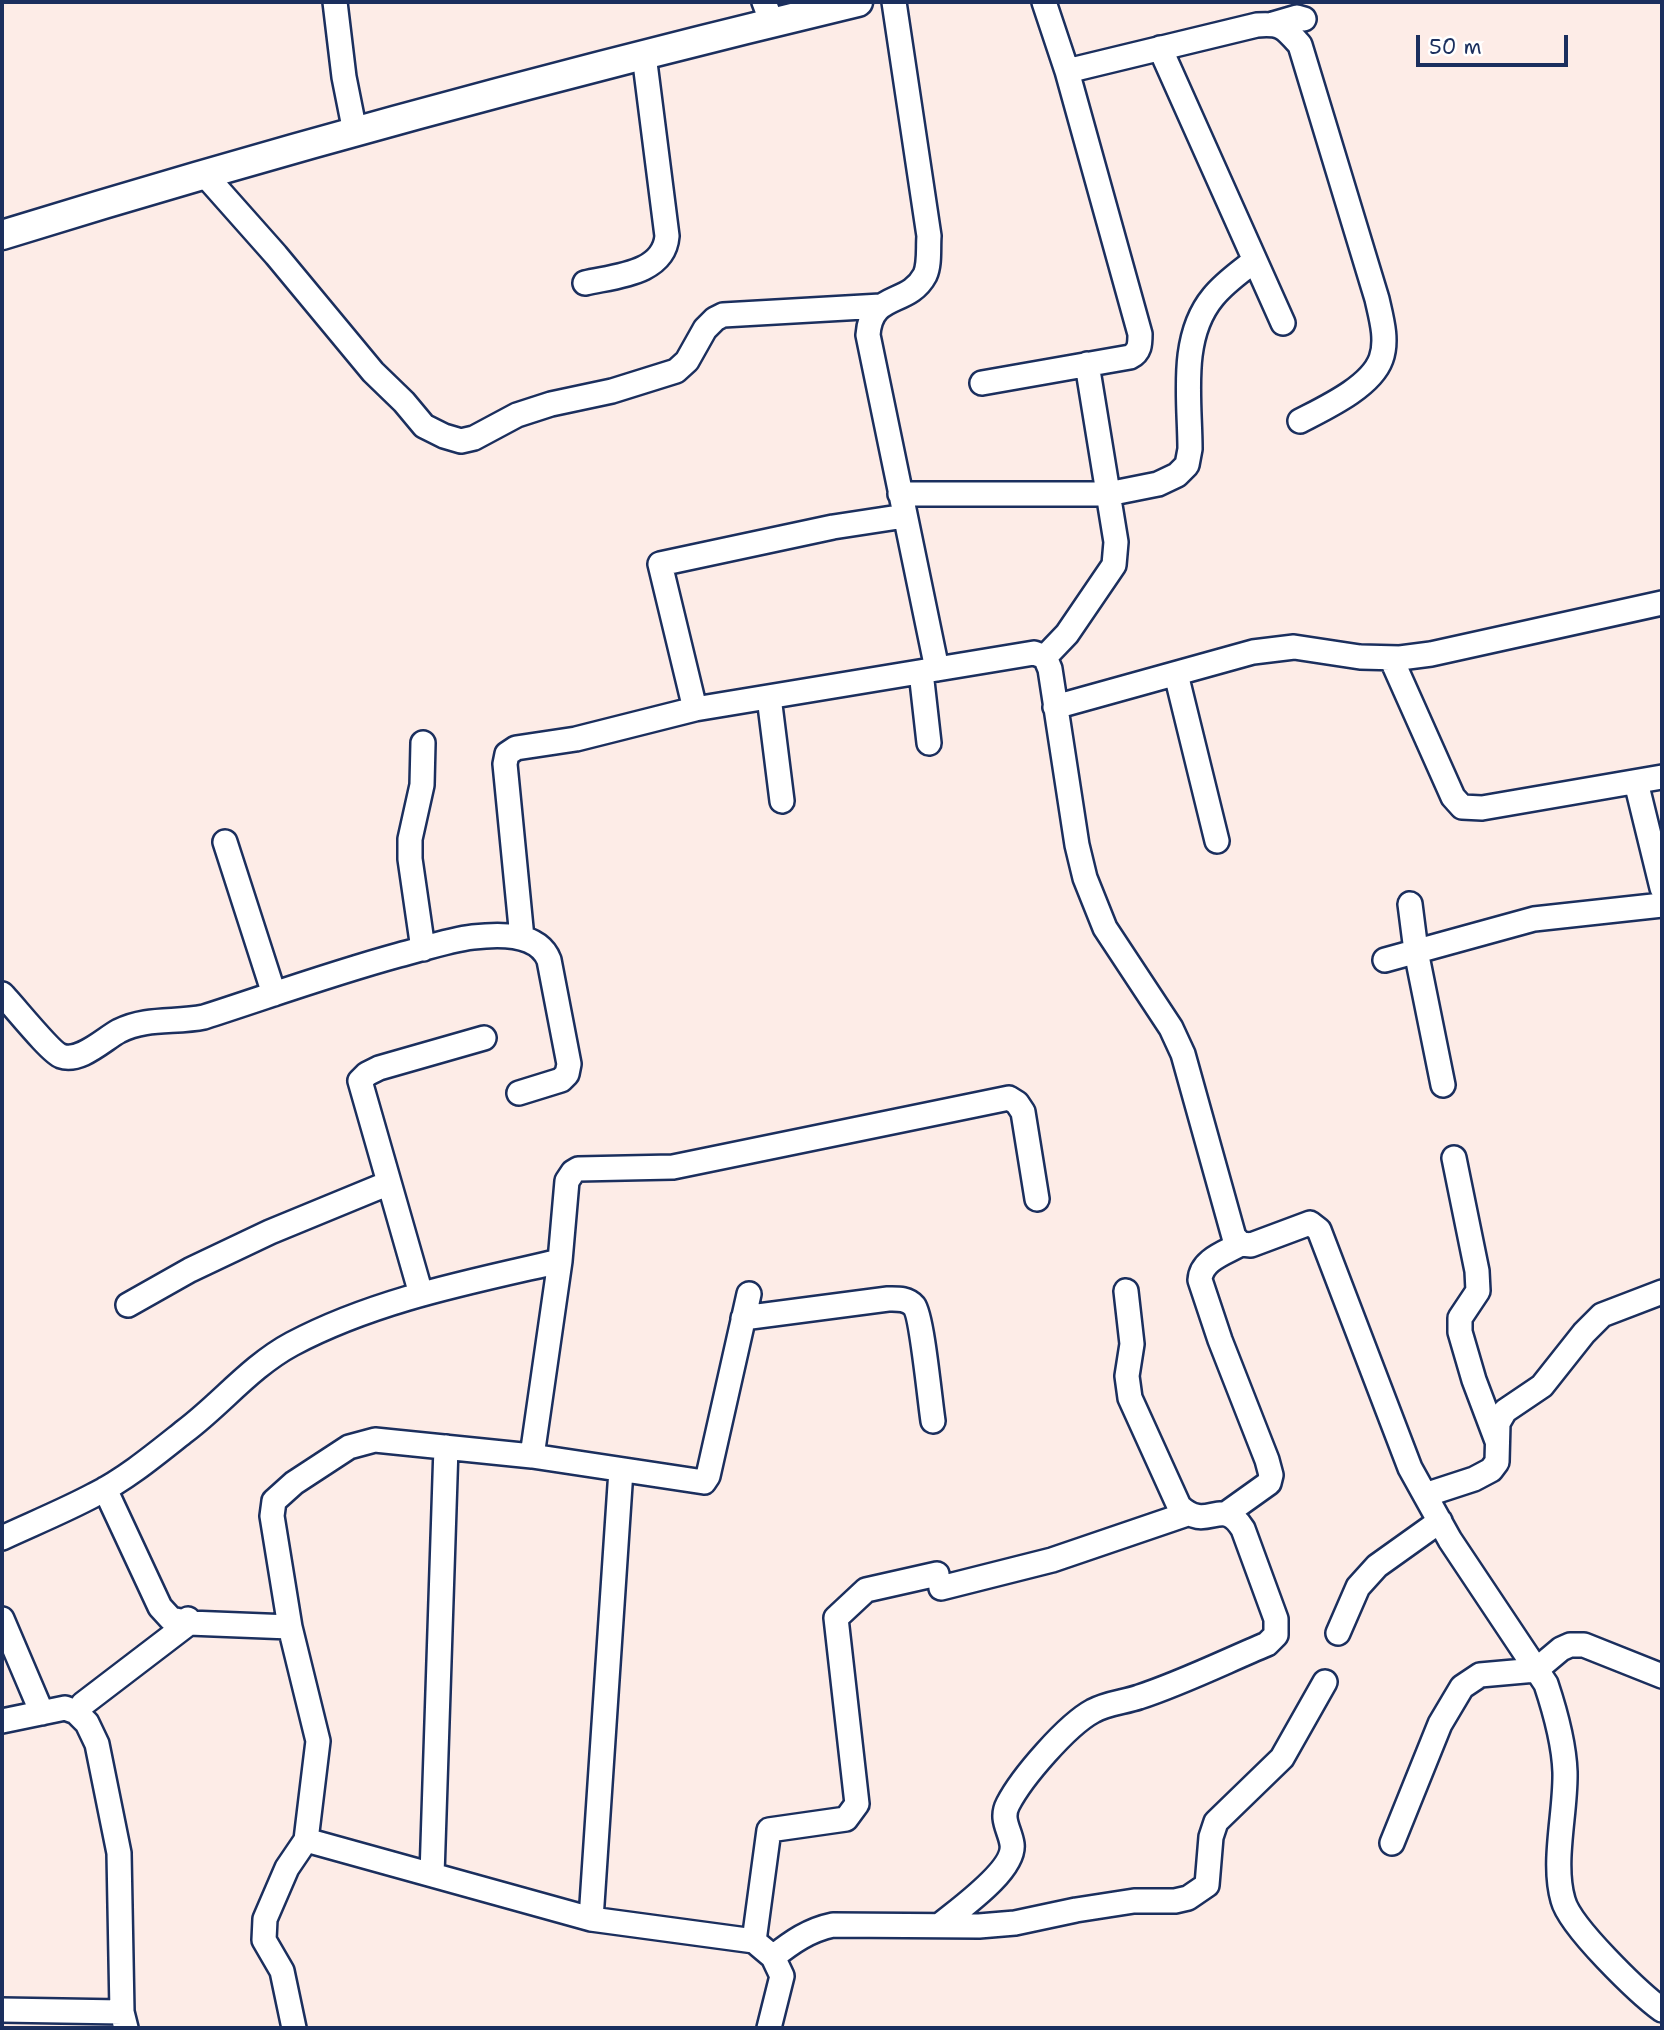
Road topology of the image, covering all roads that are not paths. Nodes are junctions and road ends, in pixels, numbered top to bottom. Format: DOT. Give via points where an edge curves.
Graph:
graph roads {
  1 [pos="335,2"];
  2 [pos="858,2"];
  3 [pos="894,2"];
  4 [pos="1044,2"];
  5 [pos="768,12"];
  6 [pos="1304,19"];
  7 [pos="1273,24"];
  8 [pos="1160,48"];
  9 [pos="644,55"];
  10 [pos="1068,71"];
  11 [pos="355,132"];
  12 [pos="205,175"];
  13 [pos="2,235"];
  14 [pos="1254,261"];
  15 [pos="585,283"];
  16 [pos="881,306"];
  17 [pos="1283,323"];
  18 [pos="1087,365"];
  19 [pos="982,383"];
  20 [pos="1300,421"];
  21 [pos="1108,494"];
  22 [pos="902,505"];
  23 [pos="1662,603"];
  24 [pos="1045,657"];
  25 [pos="1391,658"];
  26 [pos="929,670"];
  27 [pos="1176,674"];
  28 [pos="769,697"];
  29 [pos="1055,707"];
  30 [pos="695,709"];
  31 [pos="423,743"];
  32 [pos="929,743"];
  33 [pos="1662,777"];
  34 [pos="1636,782"];
  35 [pos="782,801"];
  36 [pos="1217,841"];
  37 [pos="225,842"];
  38 [pos="1662,888"];
  39 [pos="1410,904"];
  40 [pos="1662,905"];
  41 [pos="522,938"];
  42 [pos="423,949"];
  43 [pos="1416,951"];
  44 [pos="1385,960"];
  45 [pos="2,994"];
  46 [pos="274,994"];
  47 [pos="484,1038"];
  48 [pos="1443,1085"];
  49 [pos="519,1093"];
  50 [pos="1454,1158"];
  51 [pos="388,1183"];
  52 [pos="1037,1199"];
  53 [pos="1241,1244"];
  54 [pos="560,1261"];
  55 [pos="1126,1291"];
  56 [pos="1662,1292"];
  57 [pos="421,1294"];
  58 [pos="749,1294"];
  59 [pos="128,1305"];
  60 [pos="743,1318"];
  61 [pos="933,1421"];
  62 [pos="1498,1445"];
  63 [pos="446,1447"];
  64 [pos="532,1455"];
  65 [pos="621,1470"];
  66 [pos="105,1489"];
  67 [pos="1425,1496"];
  68 [pos="1227,1513"];
  69 [pos="1187,1514"];
  70 [pos="1445,1531"];
  71 [pos="2,1538"];
  72 [pos="2,1619"];
  73 [pos="189,1621"];
  74 [pos="290,1627"];
  75 [pos="1338,1633"];
  76 [pos="1531,1663"];
  77 [pos="1662,1675"];
  78 [pos="1325,1682"];
  79 [pos="42,1713"];
  80 [pos="85,1714"];
  81 [pos="2,1721"];
  82 [pos="1392,1843"];
  83 [pos="297,1852"];
  84 [pos="432,1875"];
  85 [pos="591,1919"];
  86 [pos="940,1925"];
  87 [pos="754,1941"];
  88 [pos="777,1967"];
  89 [pos="1660,2007"];
  90 [pos="2,2010"];
  91 [pos="771,2018"];
  92 [pos="124,2020"];
  93 [pos="294,2028"];
  1 -- 11 [label="street"];
  2 -- 5 [label="street"];
  3 -- 16 [label="street" via="929,236 925,276 911,290"];
  4 -- 10 [label="street"];
  5 -- 9 [label="street"];
  6 -- 7 [label="street"];
  7 -- 8 [label="street"];
  7 -- 20 [label="street" via="1287,29 1300,45 1383,325 1381,359 1372,373 1343,398"];
  8 -- 10 [label="street"];
  8 -- 14 [label="street"];
  9 -- 11 [label="street"];
  9 -- 15 [label="street" via="666,248 649,267"];
  10 -- 18 [label="street" via="1140,334 1134,355"];
  11 -- 12 [label="street"];
  12 -- 13 [label="street"];
  12 -- 16 [label="street" via="424,426 461,441 516,415 676,371 710,323 723,315"];
  14 -- 17 [label="street"];
  14 -- 21 [label="street" via="1214,294 1190,349 1187,465 1158,484"];
  16 -- 22 [label="street" via="870,318 868,335"];
  18 -- 19 [label="street"];
  18 -- 21 [label="street"];
  21 -- 22 [label="street"];
  21 -- 24 [label="street" via="1116,542 1114,565 1067,634"];
  22 -- 26 [label="street"];
  22 -- 30 [label="street" via="833,527 660,564"];
  23 -- 25 [label="street" via="1431,654"];
  24 -- 26 [label="street" via="1034,653"];
  24 -- 29 [label="street"];
  25 -- 27 [label="street" via="1294,647 1253,652"];
  25 -- 34 [label="street" via="1453,797 1462,807 1482,808"];
  26 -- 28 [label="street"];
  26 -- 32 [label="street"];
  27 -- 29 [label="street"];
  27 -- 36 [label="street"];
  28 -- 30 [label="street"];
  28 -- 35 [label="street"];
  29 -- 53 [label="street" via="1085,878 1105,928 1183,1054 1228,1221"];
  30 -- 41 [label="street" via="576,739 516,748 507,754"];
  31 -- 42 [label="street" via="422,785 410,839"];
  33 -- 34 [label="street"];
  34 -- 38 [label="street"];
  37 -- 46 [label="street"];
  39 -- 43 [label="street"];
  40 -- 43 [label="street" via="1534,919"];
  41 -- 42 [label="street" via="472,937"];
  41 -- 49 [label="street" via="541,946 549,960 569,1064 561,1080"];
  42 -- 46 [label="street"];
  43 -- 44 [label="street"];
  43 -- 48 [label="street"];
  45 -- 46 [label="street" via="57,1054 71,1057 142,1023 187,1020"];
  47 -- 51 [label="street" via="362,1077 360,1086"];
  50 -- 62 [label="street" via="1478,1290 1460,1318 1460,1332"];
  51 -- 57 [label="street"];
  51 -- 59 [label="street" via="270,1232"];
  52 -- 54 [label="street" via="1023,1111 1009,1098 673,1167 579,1169 567,1181"];
  53 -- 67 [label="street" via="1251,1245 1310,1223 1319,1230 1391,1421"];
  53 -- 68 [label="street" via="1209,1262 1200,1280 1271,1475 1269,1483"];
  54 -- 57 [label="street"];
  54 -- 64 [label="street"];
  55 -- 69 [label="street" via="1132,1344 1127,1376 1130,1398 1172,1495"];
  56 -- 62 [label="street" via="1602,1315 1542,1386 1505,1411 1498,1423"];
  57 -- 66 [label="street" via="368,1311 291,1345"];
  58 -- 60 [label="street"];
  60 -- 61 [label="street" via="888,1299 912,1303"];
  60 -- 65 [label="street" via="707,1480"];
  62 -- 67 [label="street" via="1497,1462 1491,1470"];
  63 -- 64 [label="street"];
  63 -- 74 [label="street" via="374,1440 349,1447 274,1500 272,1516"];
  63 -- 84 [label="street"];
  64 -- 65 [label="street"];
  65 -- 85 [label="street"];
  66 -- 71 [label="street"];
  66 -- 73 [label="street" via="160,1607 171,1619"];
  67 -- 70 [label="street"];
  68 -- 69 [label="street" via="1197,1518"];
  68 -- 86 [label="street" via="1235,1516 1243,1530 1276,1619 1276,1635 1266,1644 1140,1697 1096,1709 1081,1719 1046,1753 1007,1805 1004,1817 1013,1845 1003,1871"];
  69 -- 87 [label="street" via="1052,1560 866,1590 836,1618 857,1804 846,1819 769,1830"];
  70 -- 75 [label="street" via="1377,1566 1358,1587"];
  70 -- 76 [label="street"];
  72 -- 79 [label="street"];
  73 -- 74 [label="street"];
  73 -- 80 [label="street"];
  74 -- 83 [label="street" via="318,1741"];
  76 -- 77 [label="street" via="1570,1645 1584,1645"];
  76 -- 82 [label="street" via="1480,1675 1462,1687 1440,1724"];
  76 -- 89 [label="street" via="1546,1684 1563,1753 1559,1878 1563,1903 1583,1934"];
  78 -- 86 [label="street" via="1282,1758 1216,1822 1207,1885 1199,1892 1188,1898 1134,1901 1014,1923"];
  79 -- 80 [label="street" via="65,1708"];
  79 -- 81 [label="street"];
  80 -- 92 [label="street" via="97,1744 119,1853"];
  83 -- 84 [label="street"];
  83 -- 93 [label="street" via="265,1919 264,1940 282,1971"];
  84 -- 85 [label="street"];
  85 -- 87 [label="street"];
  86 -- 88 [label="street" via="833,1924 796,1939"];
  87 -- 88 [label="street"];
  88 -- 91 [label="street"];
  90 -- 92 [label="street"];
}
